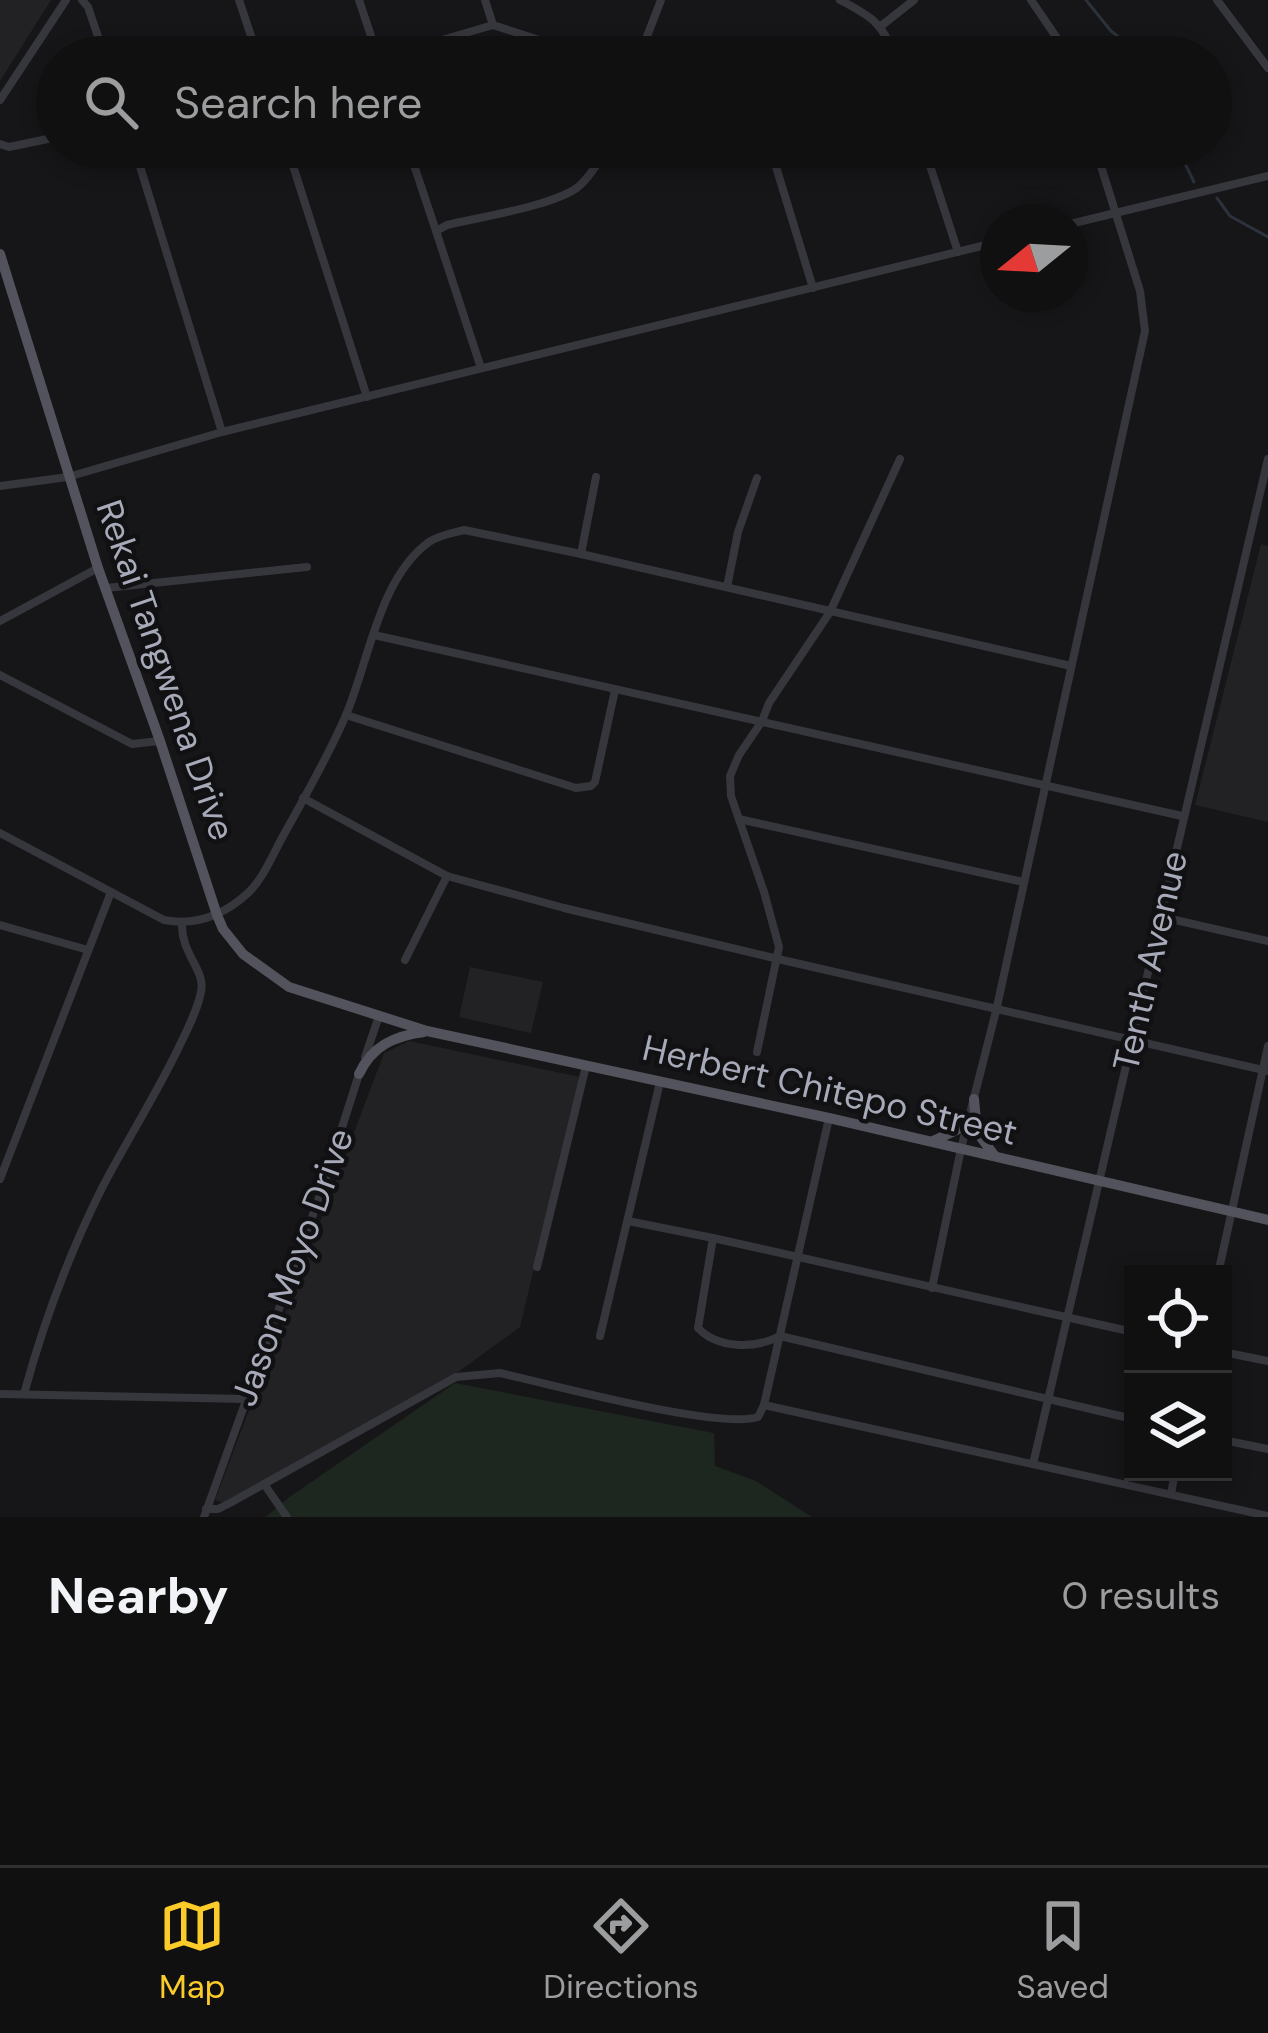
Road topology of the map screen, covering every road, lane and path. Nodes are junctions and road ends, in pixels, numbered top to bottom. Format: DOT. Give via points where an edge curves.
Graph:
graph roads {
  1 [pos="66,0"];
  2 [pos="82,0"];
  3 [pos="239,0"];
  4 [pos="359,0"];
  5 [pos="485,0"];
  6 [pos="662,0"];
  7 [pos="840,0"];
  8 [pos="914,0"];
  9 [pos="1030,0"];
  10 [pos="1216,0"];
  11 [pos="493,25"];
  12 [pos="880,26"];
  13 [pos="42,36"];
  14 [pos="98,36"];
  15 [pos="251,36"];
  16 [pos="373,36"];
  17 [pos="454,36"];
  18 [pos="527,36"];
  19 [pos="647,36"];
  20 [pos="885,36"];
  21 [pos="1055,36"];
  22 [pos="36,45"];
  23 [pos="1268,68"];
  24 [pos="0,100"];
  25 [pos="36,140"];
  26 [pos="5,145"];
  27 [pos="0,155"];
  28 [pos="140,168"];
  29 [pos="294,168"];
  30 [pos="415,168"];
  31 [pos="594,168"];
  32 [pos="776,168"];
  33 [pos="931,168"];
  34 [pos="1102,168"];
  35 [pos="1268,176"];
  36 [pos="1117,212"];
  37 [pos="1088,219"];
  38 [pos="436,231"];
  39 [pos="980,246"];
  40 [pos="958,252"];
  41 [pos="0,254"];
  42 [pos="813,288"];
  43 [pos="481,368"];
  44 [pos="368,397"];
  45 [pos="222,432"];
  46 [pos="1268,459"];
  47 [pos="900,460"];
  48 [pos="68,477"];
  49 [pos="596,477"];
  50 [pos="757,478"];
  51 [pos="0,486"];
  52 [pos="581,554"];
  53 [pos="308,567"];
  54 [pos="98,568"];
  55 [pos="727,587"];
  56 [pos="104,588"];
  57 [pos="830,612"];
  58 [pos="0,621"];
  59 [pos="374,635"];
  60 [pos="1071,666"];
  61 [pos="0,675"];
  62 [pos="615,689"];
  63 [pos="346,715"];
  64 [pos="762,721"];
  65 [pos="160,741"];
  66 [pos="1045,786"];
  67 [pos="303,798"];
  68 [pos="1182,816"];
  69 [pos="739,819"];
  70 [pos="0,832"];
  71 [pos="447,876"];
  72 [pos="1023,882"];
  73 [pos="111,892"];
  74 [pos="217,915"];
  75 [pos="1162,917"];
  76 [pos="182,924"];
  77 [pos="0,925"];
  78 [pos="1268,941"];
  79 [pos="88,950"];
  80 [pos="778,959"];
  81 [pos="405,960"];
  82 [pos="996,1011"];
  83 [pos="379,1016"];
  84 [pos="427,1031"];
  85 [pos="1132,1041"];
  86 [pos="1268,1046"];
  87 [pos="757,1052"];
  88 [pos="586,1066"];
  89 [pos="1265,1070"];
  90 [pos="359,1074"];
  91 [pos="660,1082"];
  92 [pos="974,1099"];
  93 [pos="830,1118"];
  94 [pos="967,1125"];
  95 [pos="930,1142"];
  96 [pos="961,1149"];
  97 [pos="997,1158"];
  98 [pos="0,1178"];
  99 [pos="1098,1181"];
  100 [pos="1231,1211"];
  101 [pos="1268,1220"];
  102 [pos="628,1222"];
  103 [pos="713,1238"];
  104 [pos="796,1257"];
  105 [pos="1220,1265"];
  106 [pos="537,1267"];
  107 [pos="932,1288"];
  108 [pos="1066,1318"];
  109 [pos="1124,1331"];
  110 [pos="600,1336"];
  111 [pos="780,1336"];
  112 [pos="1232,1354"];
  113 [pos="1268,1361"];
  114 [pos="0,1394"];
  115 [pos="24,1394"];
  116 [pos="1048,1398"];
  117 [pos="245,1399"];
  118 [pos="764,1405"];
  119 [pos="784,1410"];
  120 [pos="1124,1416"];
  121 [pos="758,1417"];
  122 [pos="1232,1442"];
  123 [pos="1268,1449"];
  124 [pos="1033,1465"];
  125 [pos="1173,1481"];
  126 [pos="264,1484"];
  127 [pos="1171,1494"];
  128 [pos="205,1513"];
  129 [pos="1268,1516"];
  130 [pos="287,1517"];
  1 -- 13 [label="street"];
  2 -- 14 [label="street"];
  3 -- 15 [label="street"];
  4 -- 16 [label="street"];
  5 -- 11 [label="street"];
  6 -- 19 [label="street"];
  7 -- 12 [label="street"];
  8 -- 12 [label="street"];
  9 -- 21 [label="street"];
  10 -- 23 [label="street"];
  11 -- 17 [label="street"];
  11 -- 18 [label="street"];
  12 -- 20 [label="street"];
  22 -- 24 [label="street"];
  25 -- 26 [label="street"];
  26 -- 27 [label="street"];
  28 -- 45 [label="street"];
  29 -- 44 [label="street"];
  30 -- 38 [label="street"];
  31 -- 38 [label="street" via="578,188"];
  32 -- 42 [label="street"];
  33 -- 40 [label="street"];
  34 -- 36 [label="street"];
  35 -- 36 [label="street"];
  36 -- 37 [label="street"];
  36 -- 60 [label="street" via="1145,332"];
  38 -- 43 [label="street"];
  39 -- 40 [label="street"];
  40 -- 42 [label="street"];
  41 -- 48 [label="main road, Rekai Tangwena Drive"];
  42 -- 43 [label="street"];
  43 -- 44 [label="street"];
  44 -- 45 [label="street"];
  45 -- 48 [label="street"];
  46 -- 68 [label="street, Tenth Avenue"];
  47 -- 57 [label="street"];
  48 -- 51 [label="street"];
  48 -- 54 [label="main road, Rekai Tangwena Drive"];
  49 -- 52 [label="street"];
  50 -- 55 [label="street"];
  52 -- 55 [label="street"];
  52 -- 59 [label="street" via="464,530 446,534 394,583"];
  53 -- 56 [label="street"];
  54 -- 56 [label="main road, Rekai Tangwena Drive"];
  54 -- 58 [label="street"];
  55 -- 57 [label="street"];
  56 -- 65 [label="main road, Rekai Tangwena Drive"];
  57 -- 60 [label="street"];
  57 -- 64 [label="street"];
  59 -- 62 [label="street"];
  59 -- 63 [label="street"];
  60 -- 66 [label="street"];
  61 -- 65 [label="street" via="131,744"];
  62 -- 63 [label="street" via="595,782 585,788"];
  62 -- 64 [label="street"];
  63 -- 67 [label="street"];
  64 -- 66 [label="street"];
  64 -- 69 [label="street" via="730,776"];
  65 -- 74 [label="main road, Rekai Tangwena Drive"];
  66 -- 68 [label="street"];
  66 -- 72 [label="street"];
  67 -- 71 [label="street"];
  67 -- 74 [label="street" via="258,881"];
  68 -- 75 [label="street, Tenth Avenue"];
  69 -- 72 [label="street"];
  69 -- 80 [label="street"];
  70 -- 73 [label="street"];
  71 -- 80 [label="street"];
  71 -- 81 [label="street"];
  72 -- 82 [label="street"];
  73 -- 76 [label="street"];
  73 -- 79 [label="street"];
  74 -- 76 [label="street"];
  74 -- 83 [label="main road, Rekai Tangwena Drive" via="243,954 289,987"];
  75 -- 78 [label="street"];
  75 -- 85 [label="street, Tenth Avenue"];
  76 -- 115 [label="street" via="202,978 195,1012 101,1190 44,1322"];
  77 -- 79 [label="street"];
  79 -- 98 [label="street"];
  80 -- 82 [label="street"];
  80 -- 87 [label="street"];
  82 -- 85 [label="street"];
  82 -- 92 [label="street"];
  83 -- 84 [label="main road, Herbert Chitepo Street"];
  83 -- 90 [label="street, Jason Moyo Drive"];
  84 -- 88 [label="main road, Herbert Chitepo Street"];
  84 -- 90 [label="main road" via="379,1047"];
  85 -- 89 [label="street"];
  85 -- 99 [label="street, Tenth Avenue"];
  86 -- 89 [label="street"];
  88 -- 91 [label="main road, Herbert Chitepo Street"];
  88 -- 106 [label="street"];
  89 -- 100 [label="street"];
  90 -- 117 [label="street, Jason Moyo Drive"];
  91 -- 93 [label="main road, Herbert Chitepo Street"];
  91 -- 102 [label="street"];
  92 -- 94 [label="street"];
  92 -- 97 [label="main road" via="977,1132"];
  93 -- 95 [label="main road, Herbert Chitepo Street"];
  93 -- 104 [label="street"];
  94 -- 95 [label="main road"];
  94 -- 96 [label="street"];
  95 -- 96 [label="main road, Herbert Chitepo Street"];
  96 -- 97 [label="main road, Herbert Chitepo Street"];
  96 -- 107 [label="street"];
  97 -- 99 [label="main road, Herbert Chitepo Street"];
  99 -- 100 [label="main road, Herbert Chitepo Street"];
  99 -- 108 [label="street, Tenth Avenue"];
  100 -- 101 [label="main road, Herbert Chitepo Street"];
  100 -- 105 [label="street"];
  102 -- 103 [label="street"];
  102 -- 110 [label="street"];
  103 -- 104 [label="street"];
  103 -- 111 [label="street" via="698,1328 742,1345"];
  104 -- 107 [label="street"];
  104 -- 111 [label="street"];
  107 -- 108 [label="street"];
  108 -- 109 [label="street"];
  108 -- 116 [label="street, Tenth Avenue"];
  111 -- 116 [label="street"];
  111 -- 118 [label="street"];
  112 -- 113 [label="street"];
  114 -- 115 [label="street"];
  115 -- 117 [label="street"];
  116 -- 120 [label="street"];
  116 -- 124 [label="street, Tenth Avenue"];
  117 -- 128 [label="street, Jason Moyo Drive"];
  118 -- 119 [label="street"];
  118 -- 121 [label="street"];
  119 -- 121 [label="street"];
  119 -- 124 [label="street"];
  121 -- 126 [label="street" via="698,1415 473,1374"];
  122 -- 123 [label="street"];
  124 -- 127 [label="street"];
  125 -- 127 [label="street"];
  126 -- 128 [label="street"];
  126 -- 130 [label="street"];
  127 -- 129 [label="street"];
}
